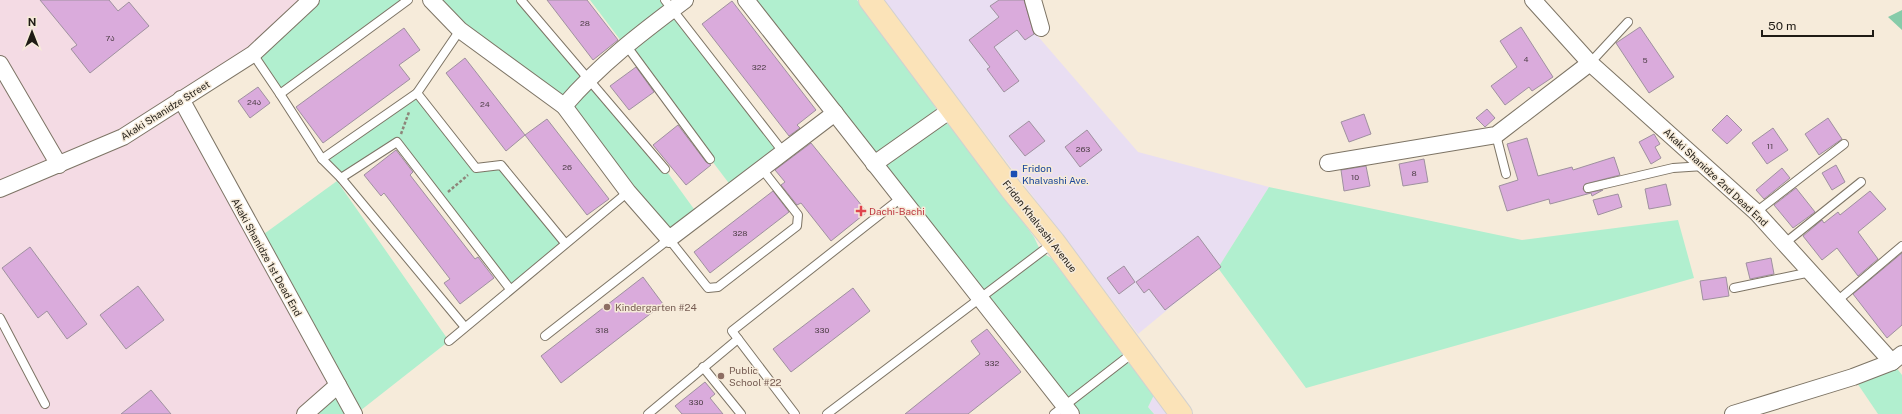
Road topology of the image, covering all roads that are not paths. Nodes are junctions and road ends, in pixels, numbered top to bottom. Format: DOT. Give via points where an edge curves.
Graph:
graph roads {
  1 [pos="311,0"];
  2 [pos="408,0"];
  3 [pos="431,0"];
  4 [pos="521,0"];
  5 [pos="686,0"];
  6 [pos="747,0"];
  7 [pos="870,0"];
  8 [pos="1033,0"];
  9 [pos="1533,0"];
  10 [pos="669,5"];
  11 [pos="1628,22"];
  12 [pos="1041,28"];
  13 [pos="460,30"];
  14 [pos="626,45"];
  15 [pos="252,54"];
  16 [pos="1590,63"];
  17 [pos="0,64"];
  18 [pos="587,79"];
  19 [pos="417,92"];
  20 [pos="280,94"];
  21 [pos="181,99"];
  22 [pos="564,106"];
  23 [pos="952,109"];
  24 [pos="835,114"];
  25 [pos="1496,135"];
  26 [pos="1844,144"];
  27 [pos="784,153"];
  28 [pos="322,158"];
  29 [pos="710,159"];
  30 [pos="1328,163"];
  31 [pos="874,164"];
  32 [pos="59,165"];
  33 [pos="1707,166"];
  34 [pos="665,169"];
  35 [pos="762,169"];
  36 [pos="1506,174"];
  37 [pos="341,178"];
  38 [pos="1861,182"];
  39 [pos="1588,188"];
  40 [pos="0,189"];
  41 [pos="628,192"];
  42 [pos="902,198"];
  43 [pos="1756,212"];
  44 [pos="669,239"];
  45 [pos="1054,242"];
  46 [pos="565,243"];
  47 [pos="1785,243"];
  48 [pos="1902,246"];
  49 [pos="1811,272"];
  50 [pos="1734,288"];
  51 [pos="510,289"];
  52 [pos="980,298"];
  53 [pos="1837,301"];
  54 [pos="0,318"];
  55 [pos="464,326"];
  56 [pos="545,336"];
  57 [pos="738,338"];
  58 [pos="449,340"];
  59 [pos="1134,352"];
  60 [pos="1897,358"];
  61 [pos="704,367"];
  62 [pos="338,385"];
  63 [pos="44,404"];
  64 [pos="1063,411"];
  65 [pos="305,414"];
  66 [pos="354,414"];
  67 [pos="648,414"];
  68 [pos="741,414"];
  69 [pos="795,414"];
  70 [pos="827,414"];
  71 [pos="1181,414"];
  72 [pos="1732,414"];
  1 -- 15 [label="street, Akaki Shanidze Street"];
  2 -- 20 [label="lane"];
  3 -- 13 [label="street"];
  4 -- 18 [label="lane"];
  5 -- 10 [label="street"];
  6 -- 24 [label="street"];
  7 -- 23 [label="main road, Fridon Khalvashi Avenue"];
  8 -- 12 [label="street"];
  9 -- 16 [label="street, Akaki Shanidze 2nd Dead End"];
  10 -- 14 [label="street"];
  10 -- 27 [label="lane"];
  11 -- 16 [label="lane"];
  13 -- 19 [label="lane"];
  13 -- 22 [label="street"];
  14 -- 18 [label="street"];
  14 -- 29 [label="lane"];
  15 -- 20 [label="lane"];
  15 -- 21 [label="street, Akaki Shanidze Street"];
  16 -- 25 [label="street"];
  16 -- 33 [label="street, Akaki Shanidze 2nd Dead End"];
  17 -- 32 [label="street"];
  18 -- 22 [label="street"];
  18 -- 34 [label="lane"];
  19 -- 28 [label="lane"];
  19 -- 46 [label="lane" via="476,168 501,165"];
  20 -- 28 [label="lane"];
  21 -- 32 [label="street, Akaki Shanidze Street" via="123,137"];
  21 -- 62 [label="street, Akaki Shanidze 1st Dead End"];
  22 -- 41 [label="street"];
  23 -- 31 [label="street"];
  23 -- 45 [label="main road, Fridon Khalvashi Avenue"];
  24 -- 27 [label="street"];
  24 -- 31 [label="street"];
  25 -- 30 [label="street"];
  25 -- 36 [label="lane"];
  26 -- 43 [label="lane"];
  27 -- 35 [label="street"];
  28 -- 37 [label="lane"];
  31 -- 42 [label="street"];
  32 -- 40 [label="street, Akaki Shanidze Street"];
  33 -- 39 [label="lane" via="1673,168"];
  33 -- 43 [label="street, Akaki Shanidze 2nd Dead End"];
  35 -- 44 [label="street"];
  35 -- 44 [label="lane" via="798,215 797,226 718,287 708,288"];
  37 -- 51 [label="lane" via="398,142"];
  37 -- 55 [label="lane"];
  38 -- 47 [label="lane"];
  41 -- 44 [label="street"];
  41 -- 46 [label="lane"];
  42 -- 52 [label="street"];
  42 -- 57 [label="lane" via="732,331"];
  43 -- 47 [label="street, Akaki Shanidze 2nd Dead End"];
  44 -- 56 [label="lane"];
  45 -- 52 [label="lane"];
  45 -- 59 [label="main road, Fridon Khalvashi Avenue"];
  46 -- 51 [label="lane"];
  47 -- 49 [label="street, Akaki Shanidze 2nd Dead End"];
  48 -- 53 [label="lane"];
  49 -- 50 [label="lane"];
  49 -- 53 [label="street, Akaki Shanidze 2nd Dead End"];
  51 -- 55 [label="lane"];
  52 -- 64 [label="street"];
  52 -- 70 [label="lane"];
  53 -- 60 [label="street, Akaki Shanidze 2nd Dead End"];
  54 -- 63 [label="lane"];
  55 -- 58 [label="lane"];
  57 -- 61 [label="lane"];
  57 -- 69 [label="lane"];
  59 -- 64 [label="lane"];
  59 -- 71 [label="main road, Fridon Khalvashi Avenue"];
  60 -- 72 [label="street, Akaki Shanidze 2nd Dead End" via="1853,377"];
  61 -- 67 [label="lane"];
  61 -- 68 [label="lane"];
  62 -- 65 [label="street"];
  62 -- 66 [label="street, Akaki Shanidze 1st Dead End"];
}
